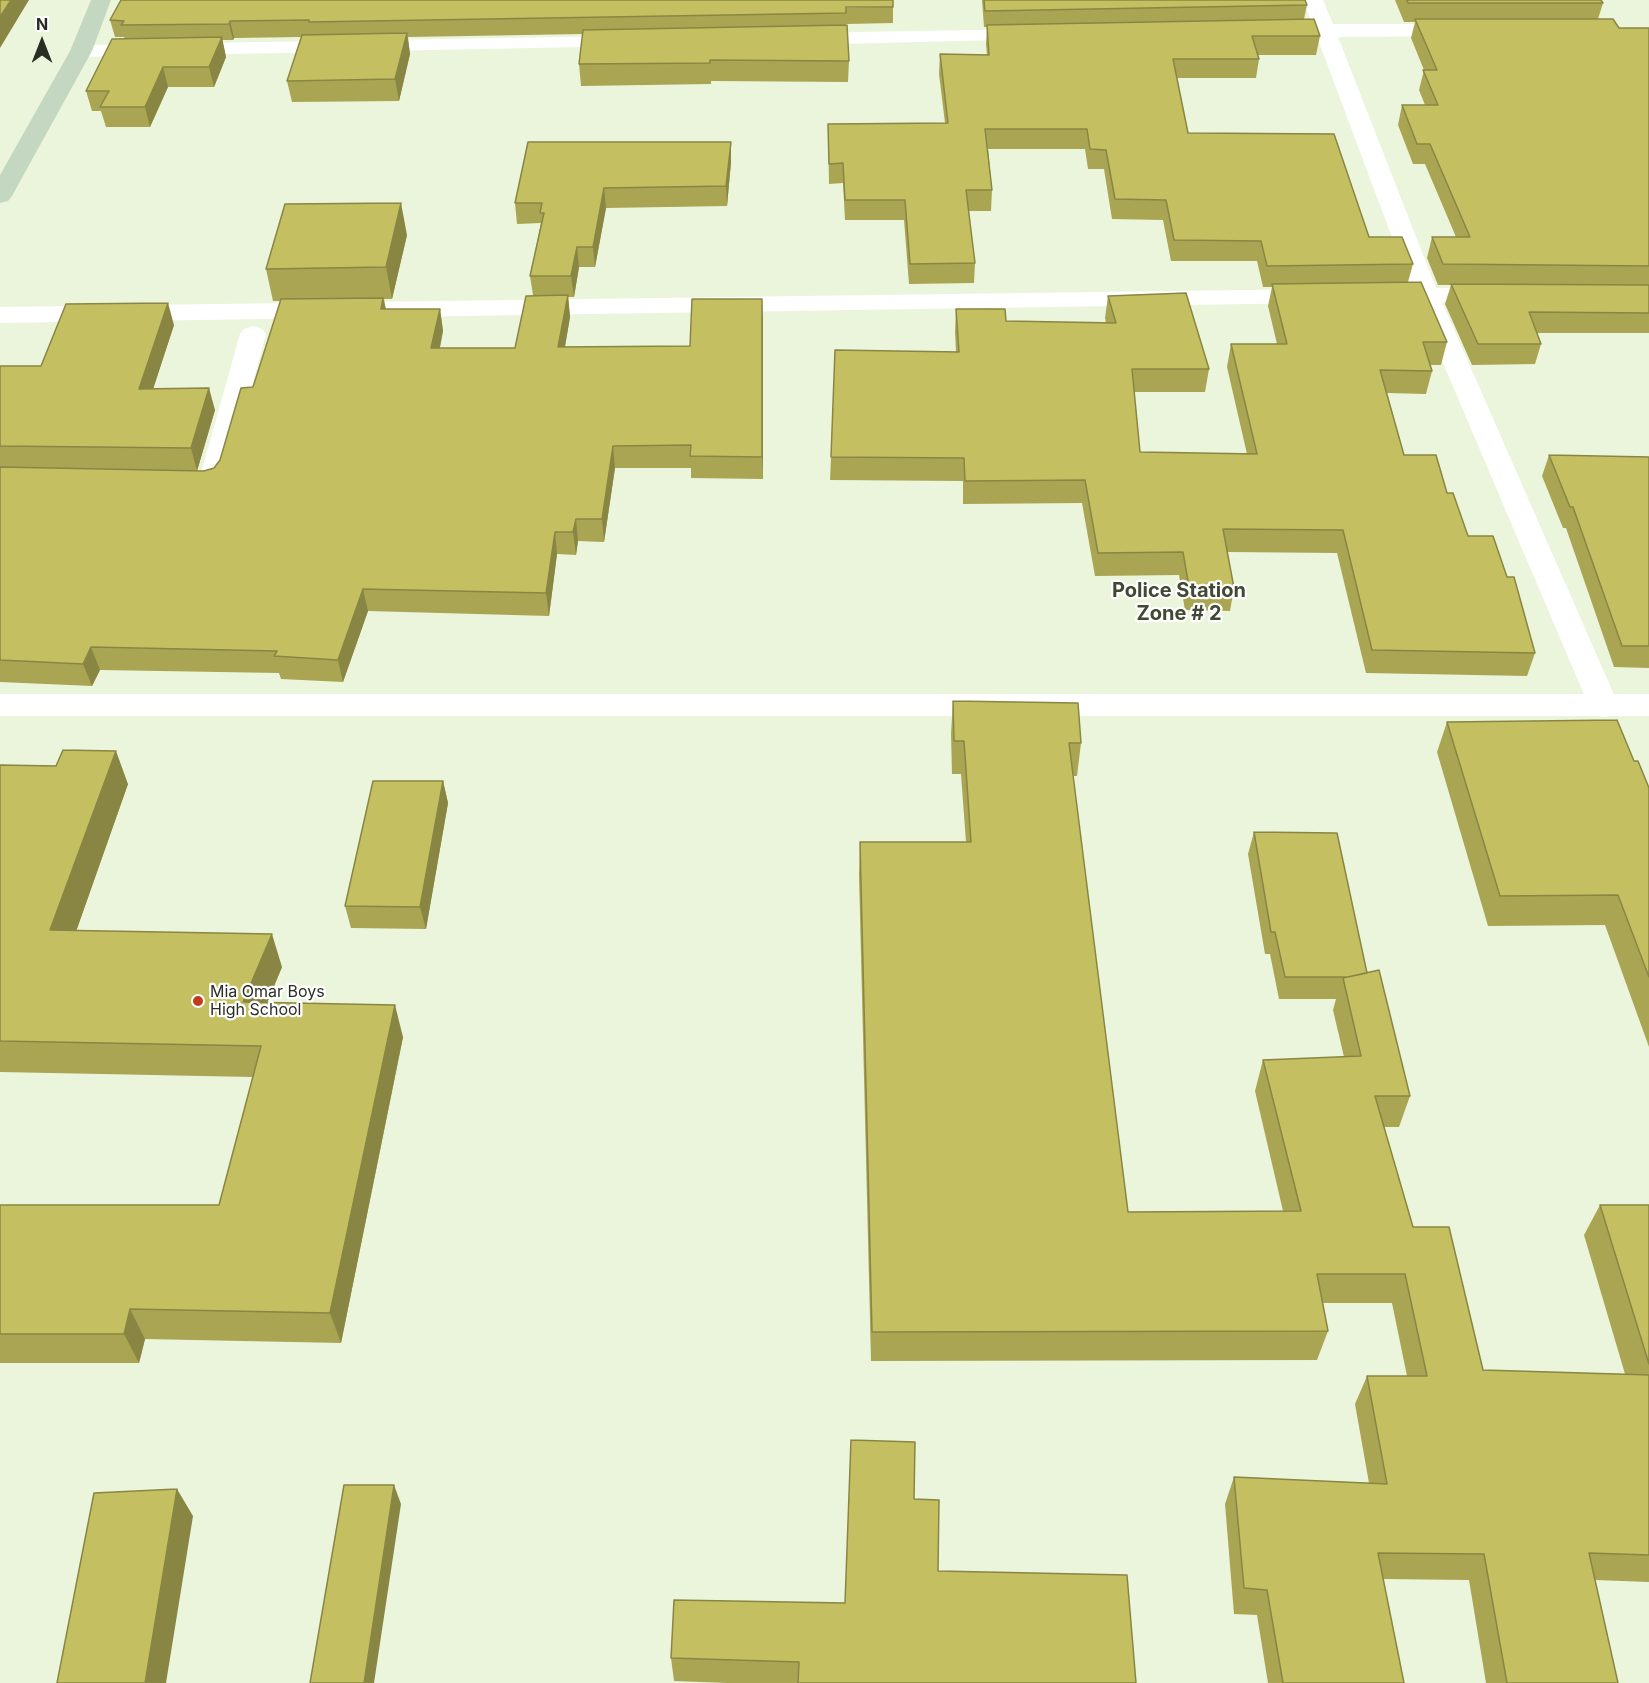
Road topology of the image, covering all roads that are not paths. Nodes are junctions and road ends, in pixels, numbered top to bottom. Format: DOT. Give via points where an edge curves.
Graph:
graph roads {
  1 [pos="101,0"];
  2 [pos="1312,0"];
  3 [pos="1324,30"];
  4 [pos="1475,30"];
  5 [pos="1253,31"];
  6 [pos="1050,35"];
  7 [pos="786,39"];
  8 [pos="643,42"];
  9 [pos="81,51"];
  10 [pos="0,196"];
  11 [pos="1426,294"];
  12 [pos="1520,295"];
  13 [pos="0,315"];
  14 [pos="254,334"];
  15 [pos="159,481"];
  16 [pos="0,705"];
  17 [pos="1649,705"];
  18 [pos="1604,706"];
  1 -- 9 [label="main road"];
  2 -- 3 [label="street"];
  3 -- 4 [label="street"];
  3 -- 5 [label="street"];
  3 -- 11 [label="street"];
  6 -- 7 [label="street"];
  8 -- 9 [label="street"];
  9 -- 10 [label="main road"];
  11 -- 12 [label="street"];
  11 -- 13 [label="street"];
  11 -- 18 [label="street"];
  14 -- 15 [label="street" via="213,478 210,482"];
  16 -- 18 [label="street"];
  17 -- 18 [label="street"];
}
